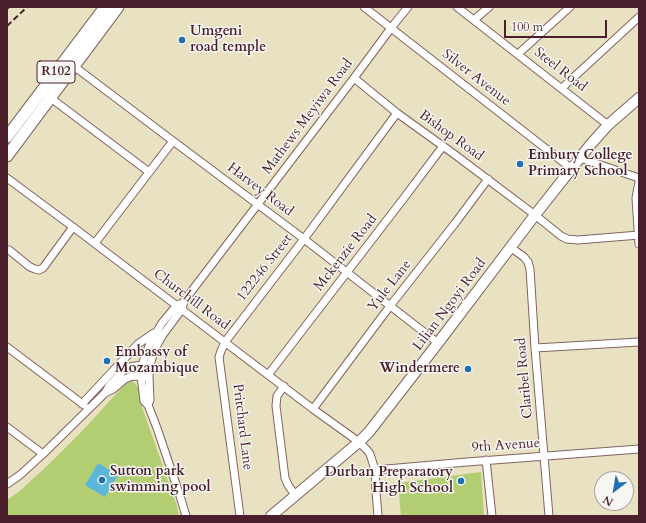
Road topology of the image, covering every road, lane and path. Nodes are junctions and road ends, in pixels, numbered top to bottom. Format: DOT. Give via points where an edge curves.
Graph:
graph roads {
  1 [pos="105,7"];
  2 [pos="118,7"];
  3 [pos="364,7"];
  4 [pos="408,7"];
  5 [pos="457,7"];
  6 [pos="489,7"];
  7 [pos="570,7"];
  8 [pos="639,17"];
  9 [pos="474,20"];
  10 [pos="391,28"];
  11 [pos="518,54"];
  12 [pos="70,63"];
  13 [pos="354,78"];
  14 [pos="562,88"];
  15 [pos="46,94"];
  16 [pos="639,98"];
  17 [pos="397,113"];
  18 [pos="608,125"];
  19 [pos="7,137"];
  20 [pos="173,141"];
  21 [pos="443,146"];
  22 [pos="7,156"];
  23 [pos="580,158"];
  24 [pos="572,169"];
  25 [pos="149,172"];
  26 [pos="7,178"];
  27 [pos="639,178"];
  28 [pos="488,179"];
  29 [pos="639,182"];
  30 [pos="258,204"];
  31 [pos="535,214"];
  32 [pos="73,227"];
  33 [pos="639,235"];
  34 [pos="304,239"];
  35 [pos="95,243"];
  36 [pos="639,244"];
  37 [pos="510,247"];
  38 [pos="9,250"];
  39 [pos="347,273"];
  40 [pos="390,306"];
  41 [pos="179,307"];
  42 [pos="157,331"];
  43 [pos="225,342"];
  44 [pos="639,342"];
  45 [pos="438,343"];
  46 [pos="7,347"];
  47 [pos="535,348"];
  48 [pos="142,365"];
  49 [pos="150,365"];
  50 [pos="268,375"];
  51 [pos="145,377"];
  52 [pos="284,386"];
  53 [pos="105,393"];
  54 [pos="82,404"];
  55 [pos="89,409"];
  56 [pos="313,409"];
  57 [pos="7,427"];
  58 [pos="359,442"];
  59 [pos="639,449"];
  60 [pos="43,454"];
  61 [pos="544,456"];
  62 [pos="486,460"];
  63 [pos="375,470"];
  64 [pos="7,484"];
  65 [pos="295,495"];
  66 [pos="186,516"];
  67 [pos="240,516"];
  68 [pos="270,516"];
  69 [pos="378,516"];
  70 [pos="492,516"];
  71 [pos="549,516"];
  1 -- 12 [label="main road, R102"];
  2 -- 12 [label="main road, R102"];
  3 -- 10 [label="street, Silver Avenue"];
  4 -- 10 [label="street, Mathews Meyiwa Road"];
  5 -- 9 [label="street, Steel Road"];
  6 -- 9 [label="street"];
  7 -- 11 [label="street"];
  8 -- 14 [label="street"];
  9 -- 11 [label="street, Steel Road"];
  10 -- 13 [label="street, Mathews Meyiwa Road"];
  10 -- 24 [label="street, Silver Avenue"];
  11 -- 14 [label="street, Steel Road"];
  12 -- 15 [label="main road, R102"];
  12 -- 20 [label="street, Harvey Road"];
  13 -- 17 [label="street, Bishop Road"];
  13 -- 30 [label="street, Mathews Meyiwa Road"];
  14 -- 18 [label="street, Steel Road"];
  15 -- 19 [label="main road, R102"];
  15 -- 22 [label="main road, R102"];
  15 -- 25 [label="street"];
  16 -- 18 [label="street, Lilian Ngoyi Road"];
  17 -- 21 [label="street, Bishop Road"];
  17 -- 34 [label="street, 122246 Street"];
  18 -- 23 [label="street, Lilian Ngoyi Road"];
  20 -- 25 [label="street"];
  20 -- 30 [label="street, Harvey Road"];
  21 -- 28 [label="street, Bishop Road"];
  21 -- 39 [label="street, Mckenzie Road"];
  23 -- 24 [label="street, Lilian Ngoyi Road"];
  23 -- 27 [label="street"];
  24 -- 31 [label="street, Lilian Ngoyi Road"];
  25 -- 35 [label="street"];
  26 -- 32 [label="street, Churchill Road"];
  28 -- 31 [label="street, Bishop Road"];
  28 -- 40 [label="street, Yule Lane"];
  29 -- 33 [label="street" via="636,198"];
  30 -- 34 [label="street, Harvey Road"];
  30 -- 41 [label="street, Mathews Meyiwa Road"];
  31 -- 33 [label="street, Bishop Road" via="567,239"];
  31 -- 37 [label="street, Lilian Ngoyi Road"];
  32 -- 35 [label="street, Churchill Road"];
  32 -- 38 [label="street" via="39,270"];
  33 -- 36 [label="street"];
  34 -- 39 [label="street, Harvey Road"];
  34 -- 43 [label="street, 122246 Street"];
  35 -- 41 [label="street, Churchill Road"];
  37 -- 45 [label="street, Lilian Ngoyi Road"];
  37 -- 47 [label="street, Claribel Road" via="524,257 530,269"];
  39 -- 40 [label="street, Harvey Road"];
  39 -- 50 [label="street, Mckenzie Road"];
  40 -- 45 [label="street, Harvey Road"];
  40 -- 56 [label="street, Yule Lane"];
  41 -- 42 [label="street, Mathews Meyiwa Road"];
  41 -- 43 [label="street, Churchill Road"];
  41 -- 49 [label="street, Mathews Meyiwa Road" via="157,345"];
  42 -- 48 [label="street, Mathews Meyiwa Road"];
  42 -- 54 [label="street" via="138,344"];
  43 -- 50 [label="street, Churchill Road"];
  43 -- 67 [label="street, Pritchard Lane" via="219,357"];
  44 -- 47 [label="street"];
  45 -- 58 [label="street, Lilian Ngoyi Road"];
  46 -- 54 [label="street"];
  47 -- 61 [label="street, Claribel Road"];
  48 -- 49 [label="street"];
  48 -- 51 [label="street, Mathews Meyiwa Road"];
  48 -- 53 [label="street" via="129,367"];
  49 -- 51 [label="street, Mathews Meyiwa Road"];
  50 -- 52 [label="street, Churchill Road"];
  51 -- 53 [label="street" via="132,376"];
  51 -- 66 [label="street" via="150,400 148,405"];
  52 -- 56 [label="street, Churchill Road"];
  52 -- 65 [label="street" via="275,403 285,478"];
  53 -- 55 [label="street"];
  54 -- 55 [label="street"];
  55 -- 60 [label="street"];
  56 -- 58 [label="street, Churchill Road"];
  57 -- 60 [label="street"];
  58 -- 63 [label="street, Churchill Road" via="370,454"];
  58 -- 65 [label="street, Lilian Ngoyi Road"];
  59 -- 61 [label="street, 9th Avenue"];
  60 -- 64 [label="street"];
  61 -- 62 [label="street, 9th Avenue"];
  61 -- 71 [label="street, Claribel Road"];
  62 -- 63 [label="street, 9th Avenue"];
  62 -- 70 [label="street"];
  63 -- 69 [label="street, Churchill Road"];
  65 -- 68 [label="street, Lilian Ngoyi Road"];
}
